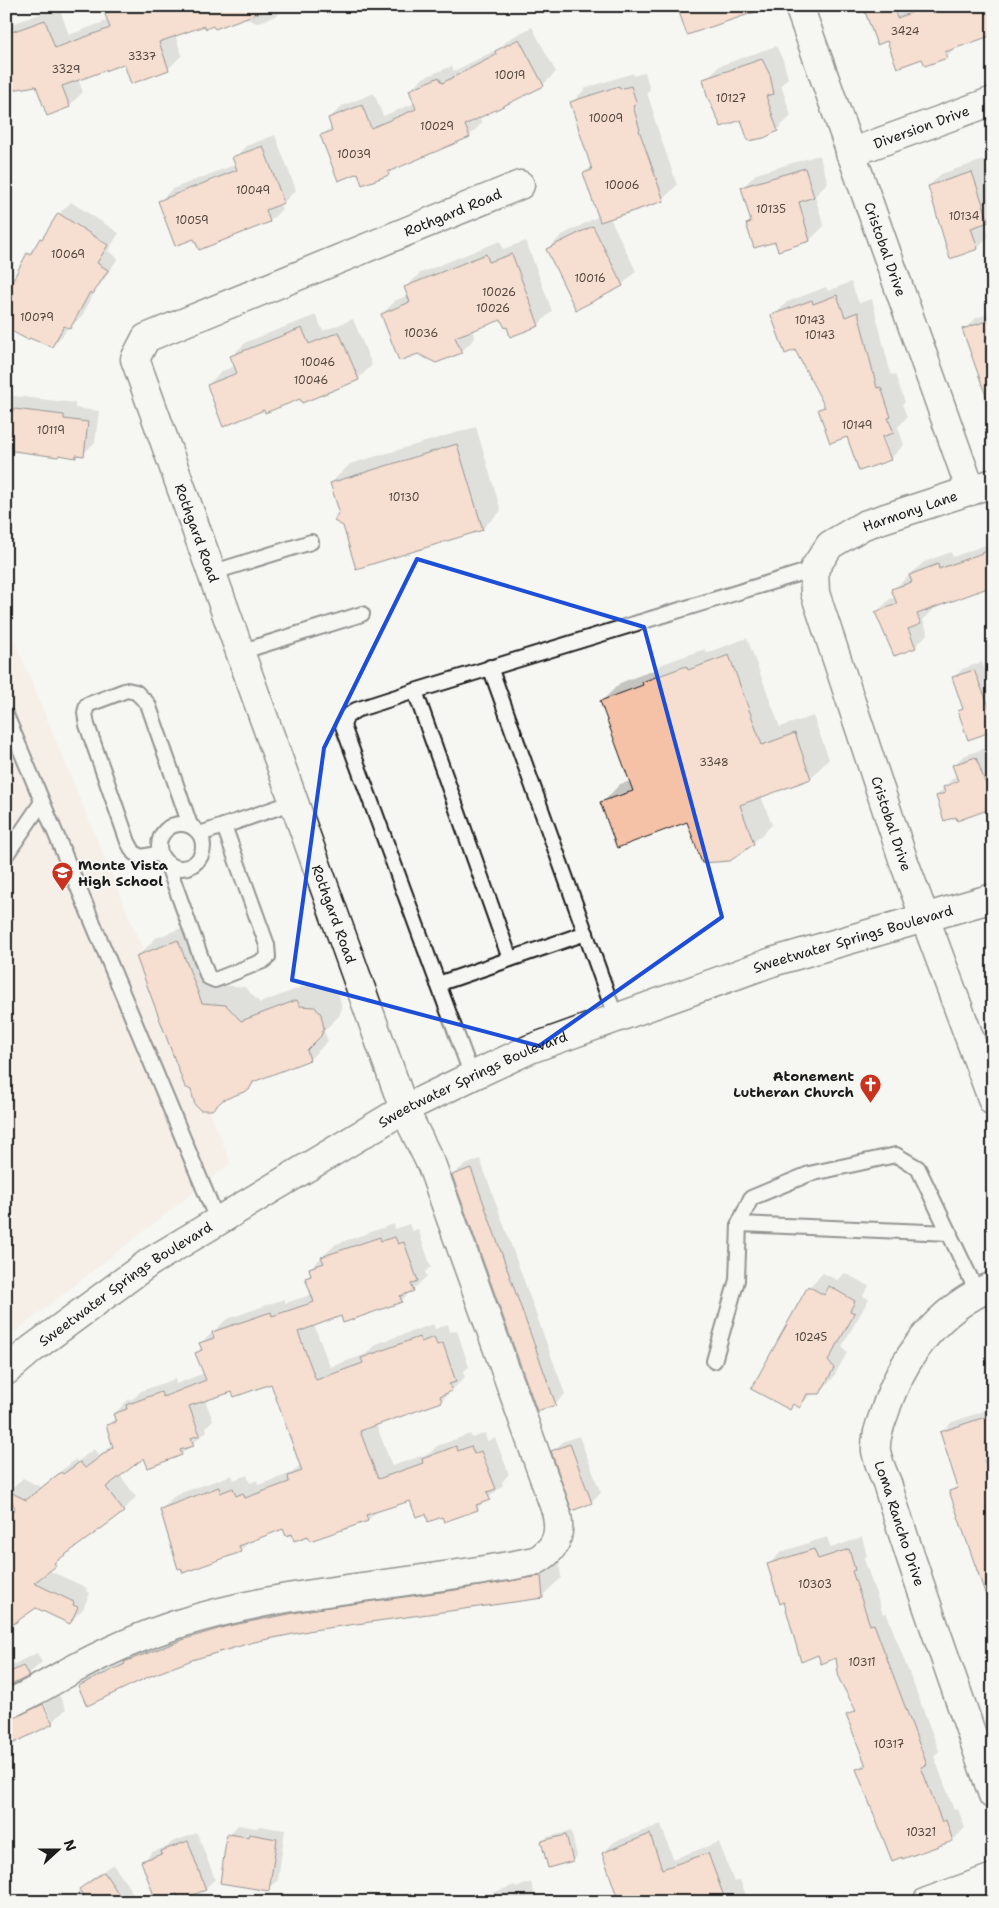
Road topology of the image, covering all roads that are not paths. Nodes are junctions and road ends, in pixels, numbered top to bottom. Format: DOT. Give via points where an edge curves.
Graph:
graph roads {
  1 [pos="799,6"];
  2 [pos="993,101"];
  3 [pos="850,153"];
  4 [pos="520,184"];
  5 [pos="982,487"];
  6 [pos="311,542"];
  7 [pos="814,569"];
  8 [pos="211,573"];
  9 [pos="362,614"];
  10 [pos="240,652"];
  11 [pos="490,667"];
  12 [pos="415,691"];
  13 [pos="6,715"];
  14 [pos="42,802"];
  15 [pos="294,802"];
  16 [pos="224,826"];
  17 [pos="195,830"];
  18 [pos="6,856"];
  19 [pos="164,858"];
  20 [pos="993,898"];
  21 [pos="925,918"];
  22 [pos="586,933"];
  23 [pos="510,960"];
  24 [pos="438,984"];
  25 [pos="616,1018"];
  26 [pos="472,1076"];
  27 [pos="993,1101"];
  28 [pos="404,1110"];
  29 [pos="218,1222"];
  30 [pos="740,1224"];
  31 [pos="950,1232"];
  32 [pos="985,1289"];
  33 [pos="714,1361"];
  34 [pos="6,1371"];
  35 [pos="6,1705"];
  36 [pos="993,1795"];
  37 [pos="993,1878"];
  38 [pos="927,1902"];
  1 -- 3 [label="street, Cristobal Drive"];
  2 -- 3 [label="street, Diversion Drive"];
  3 -- 5 [label="street, Cristobal Drive"];
  4 -- 8 [label="street, Rothgard Road" via="146,338 135,359"];
  5 -- 7 [label="street, Harmony Lane" via="864,525 830,545"];
  6 -- 8 [label="lane"];
  7 -- 11 [label="lane"];
  7 -- 21 [label="street, Cristobal Drive" via="814,593"];
  8 -- 10 [label="street, Rothgard Road"];
  9 -- 10 [label="lane"];
  10 -- 15 [label="street, Rothgard Road"];
  11 -- 12 [label="lane"];
  11 -- 22 [label="lane"];
  12 -- 23 [label="lane"];
  12 -- 24 [label="lane" via="356,710 346,717 343,726"];
  13 -- 14 [label="lane"];
  14 -- 18 [label="lane"];
  14 -- 29 [label="lane"];
  15 -- 16 [label="lane"];
  15 -- 28 [label="street, Rothgard Road"];
  16 -- 17 [label="lane"];
  16 -- 19 [label="lane" via="267,945 268,957 263,961 215,980 208,977"];
  17 -- 19 [label="lane" via="178,824 166,829 160,840"];
  17 -- 19 [label="lane" via="204,846 201,858 191,866 179,868"];
  17 -- 19 [label="lane" via="148,704 136,692 127,690 88,705 84,713 87,725 128,842 134,853 141,857"];
  20 -- 21 [label="street, Sweetwater Springs Boulevard"];
  21 -- 25 [label="street, Sweetwater Springs Boulevard" via="772,962"];
  21 -- 27 [label="street, Cristobal Drive"];
  22 -- 23 [label="lane"];
  22 -- 25 [label="lane"];
  23 -- 24 [label="lane"];
  24 -- 26 [label="lane"];
  25 -- 26 [label="street, Sweetwater Springs Boulevard" via="530,1049"];
  26 -- 28 [label="street, Sweetwater Springs Boulevard"];
  28 -- 29 [label="street, Sweetwater Springs Boulevard"];
  28 -- 35 [label="street, Rothgard Road" via="432,1166 553,1502 559,1522 555,1544 535,1561 282,1599 181,1623 106,1653"];
  29 -- 34 [label="street, Sweetwater Springs Boulevard" via="150,1262"];
  30 -- 31 [label="lane"];
  30 -- 31 [label="lane" via="751,1198 809,1174 896,1155 918,1168"];
  30 -- 33 [label="lane" via="737,1280"];
  31 -- 32 [label="lane"];
  32 -- 36 [label="street, Loma Rancho Drive" via="954,1308 915,1349 889,1397 876,1450"];
  37 -- 38 [label="street"];
}
